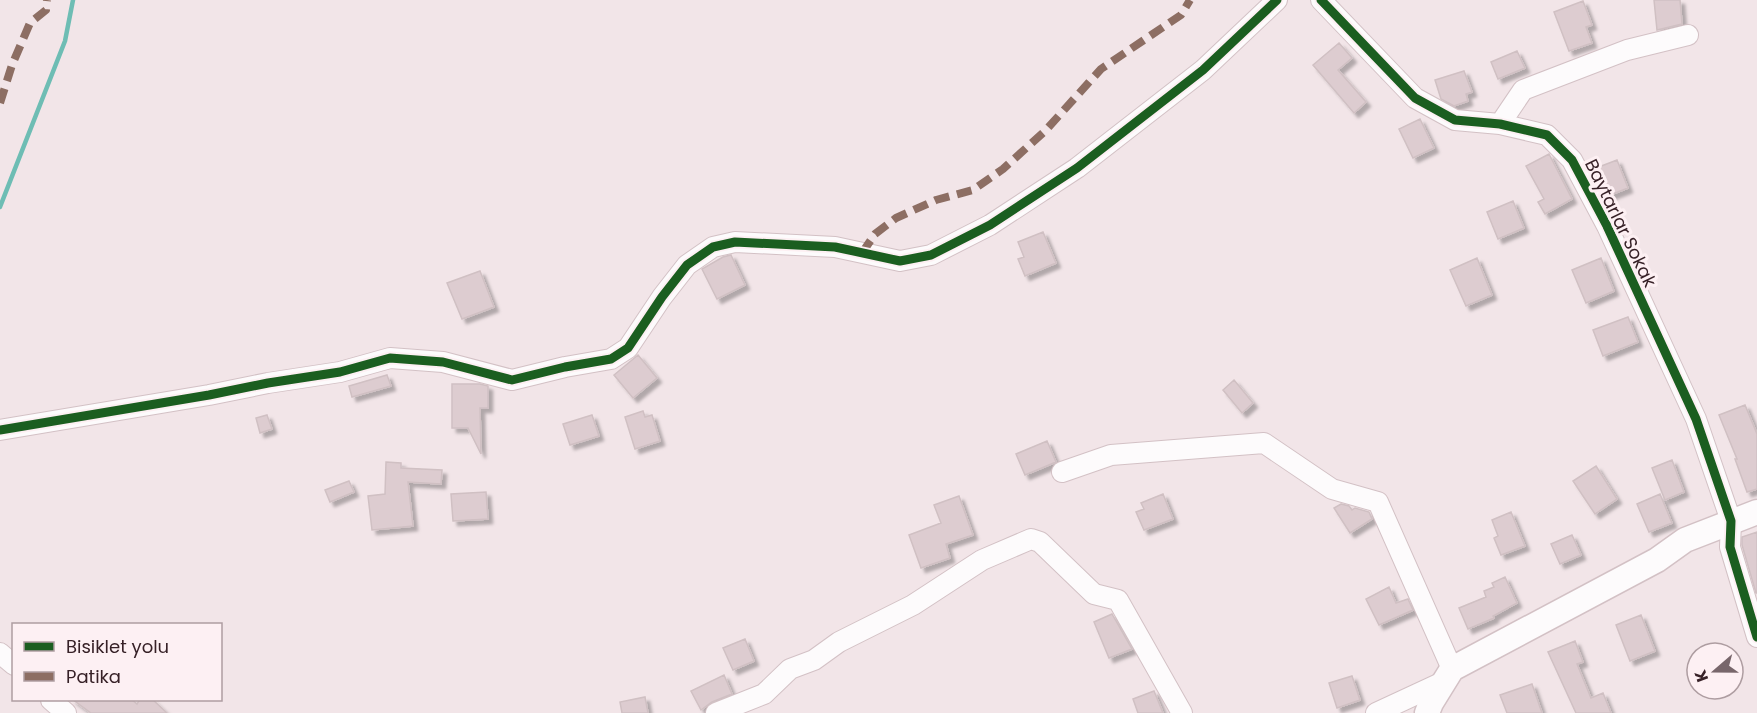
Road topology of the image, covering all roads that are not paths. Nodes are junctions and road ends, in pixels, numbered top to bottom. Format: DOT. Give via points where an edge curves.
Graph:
graph roads {
  1 [pos="1277,0"];
  2 [pos="1321,0"];
  3 [pos="1688,35"];
  4 [pos="1500,124"];
  5 [pos="0,430"];
  6 [pos="1062,472"];
  7 [pos="1757,512"];
  8 [pos="1731,521"];
  9 [pos="1757,637"];
  10 [pos="0,653"];
  11 [pos="12,663"];
  12 [pos="1448,675"];
  13 [pos="53,701"];
  14 [pos="1431,710"];
  15 [pos="66,713"];
  16 [pos="716,713"];
  17 [pos="1182,713"];
  18 [pos="1376,713"];
  1 -- 5 [label="street" via="1203,70 1077,168 990,225 931,255 900,261 835,247 735,242 713,247 687,265 628,348 611,359 512,380 443,362 390,358 340,372"];
  2 -- 4 [label="street, Baytarlar Sokak" via="1415,98 1455,120"];
  3 -- 4 [label="street" via="1627,50 1523,90"];
  4 -- 8 [label="street, Baytarlar Sokak" via="1547,135 1572,160 1607,226 1696,419"];
  6 -- 12 [label="street" via="1111,455 1264,443 1332,489 1378,502"];
  7 -- 8 [label="main road"];
  8 -- 9 [label="street, Baytarlar Sokak" via="1730,547"];
  8 -- 12 [label="main road" via="1684,540 1657,560"];
  10 -- 11 [label="street"];
  12 -- 14 [label="main road"];
  12 -- 18 [label="street"];
  13 -- 15 [label="street"];
  16 -- 17 [label="street" via="764,694 790,669 814,660 839,642 913,605 982,560 1031,539 1040,542 1094,594 1118,600"];
}
